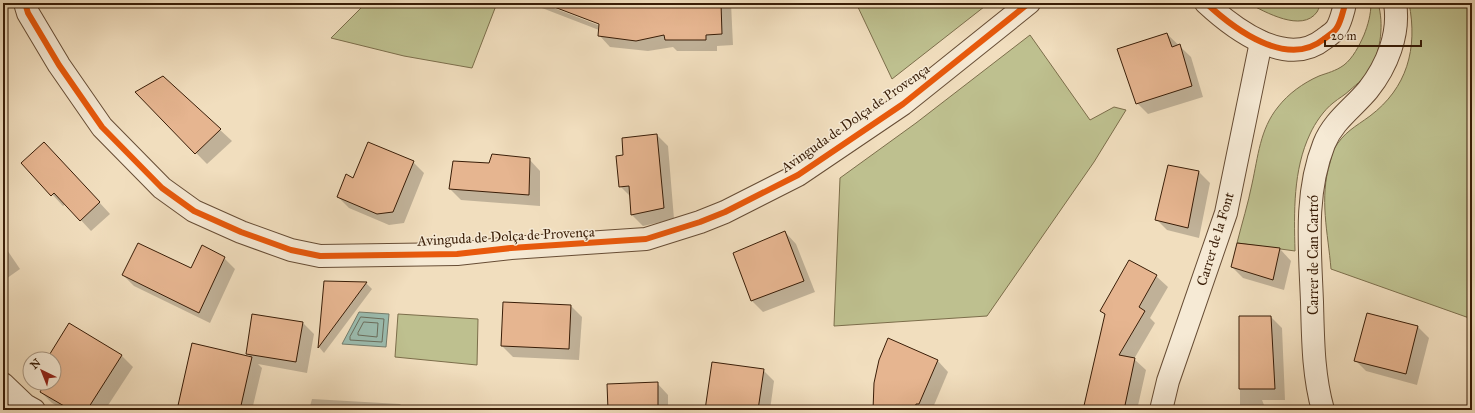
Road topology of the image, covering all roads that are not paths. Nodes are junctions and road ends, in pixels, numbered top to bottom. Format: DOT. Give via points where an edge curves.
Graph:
graph roads {
  1 [pos="24,3"];
  2 [pos="1029,3"];
  3 [pos="1206,3"];
  4 [pos="1345,3"];
  5 [pos="1395,3"];
  6 [pos="1261,42"];
  7 [pos="3,384"];
  8 [pos="34,410"];
  9 [pos="1162,410"];
  10 [pos="1323,410"];
  1 -- 2 [label="street, Avinguda de Dolça de Provença" via="59,65 102,127 162,188 194,211 241,232 291,250 320,256 457,254 638,239 700,222 798,176 902,104"];
  3 -- 6 [label="street" via="1237,28"];
  4 -- 6 [label="street" via="1336,29 1316,45 1295,50"];
  5 -- 10 [label="street, Carrer de Can Cartró" via="1396,24 1385,64 1368,90 1332,129 1315,170 1310,210 1310,262 1317,382"];
  6 -- 9 [label="street, Carrer de la Font" via="1226,213 1168,381"];
  7 -- 8 [label="street"];
}
